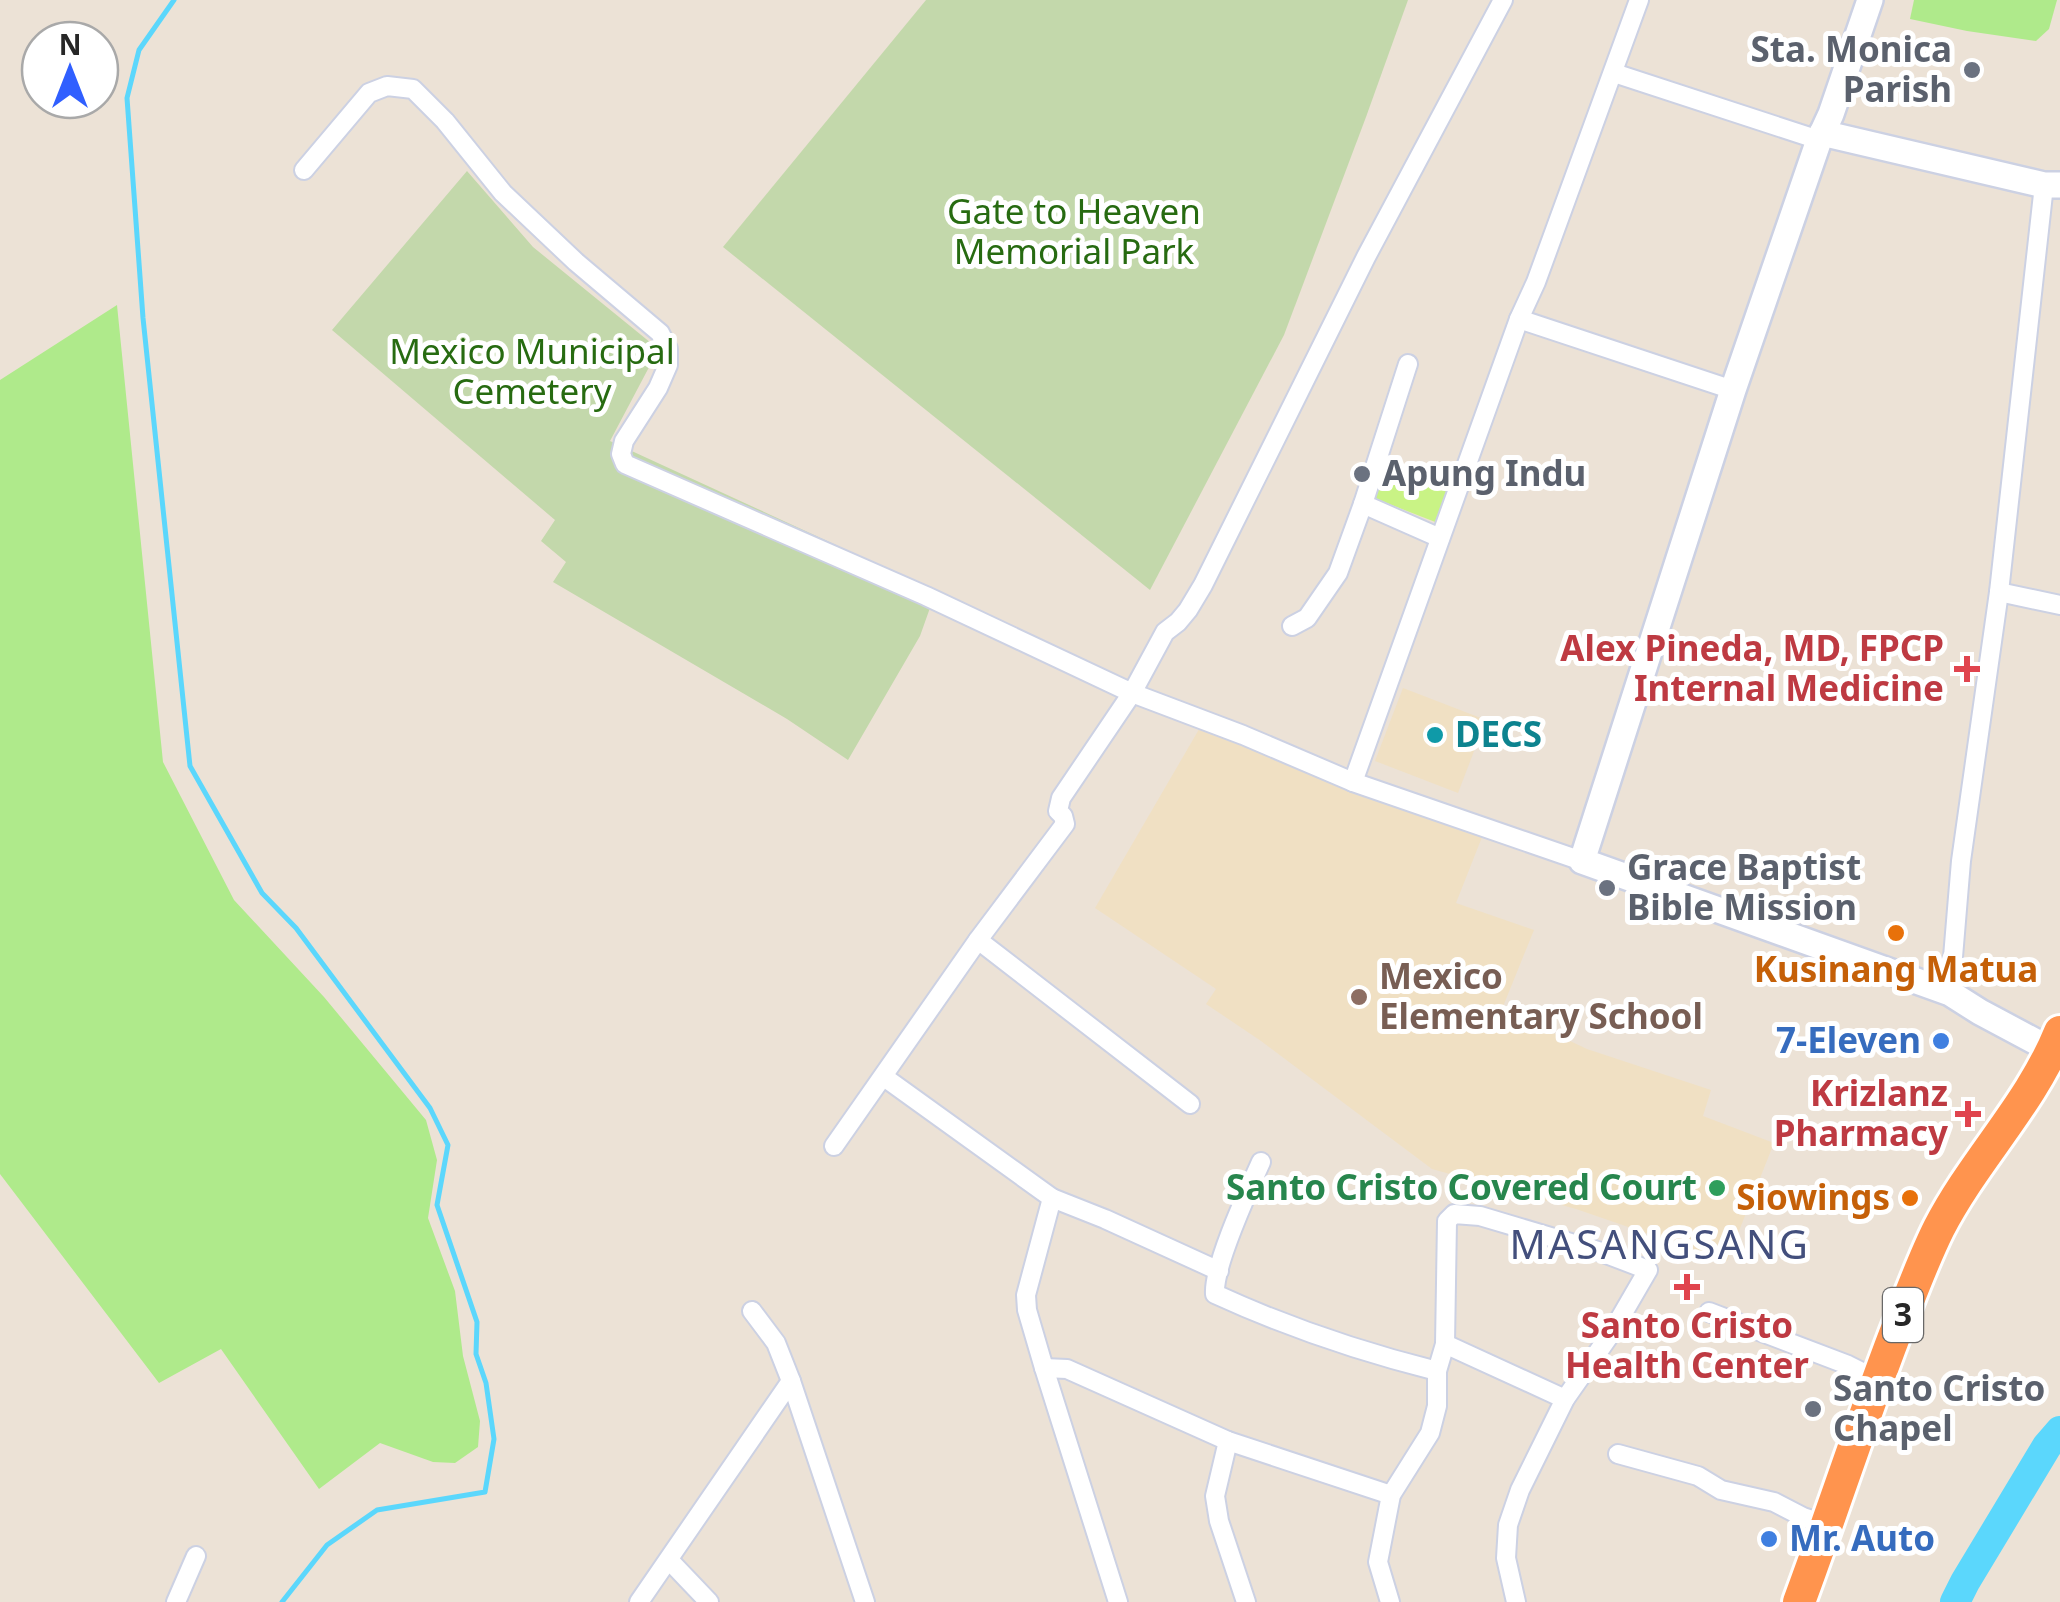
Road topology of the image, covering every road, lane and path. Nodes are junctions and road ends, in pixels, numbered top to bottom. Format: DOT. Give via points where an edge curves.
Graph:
graph roads {
  1 [pos="1503,0"];
  2 [pos="1640,0"];
  3 [pos="1870,0"];
  4 [pos="1614,73"];
  5 [pos="1820,136"];
  6 [pos="304,170"];
  7 [pos="2052,185"];
  8 [pos="1519,319"];
  9 [pos="1408,364"];
  10 [pos="1733,390"];
  11 [pos="1363,504"];
  12 [pos="1440,538"];
  13 [pos="1999,592"];
  14 [pos="2060,606"];
  15 [pos="1292,626"];
  16 [pos="1132,692"];
  17 [pos="1354,782"];
  18 [pos="1582,861"];
  19 [pos="978,940"];
  20 [pos="1950,992"];
  21 [pos="2056,1042"];
  22 [pos="884,1076"];
  23 [pos="1190,1104"];
  24 [pos="834,1146"];
  25 [pos="1261,1162"];
  26 [pos="1052,1198"];
  27 [pos="1219,1271"];
  28 [pos="752,1311"];
  29 [pos="1709,1312"];
  30 [pos="1445,1344"];
  31 [pos="1044,1368"];
  32 [pos="1437,1371"];
  33 [pos="1878,1380"];
  34 [pos="791,1381"];
  35 [pos="1566,1399"];
  36 [pos="1228,1442"];
  37 [pos="1618,1454"];
  38 [pos="1392,1495"];
  39 [pos="1828,1525"];
  40 [pos="196,1556"];
  41 [pos="669,1560"];
  42 [pos="176,1602"];
  43 [pos="639,1602"];
  44 [pos="708,1602"];
  45 [pos="865,1602"];
  46 [pos="1118,1602"];
  47 [pos="1246,1602"];
  48 [pos="1390,1602"];
  49 [pos="1516,1602"];
  50 [pos="1800,1602"];
  1 -- 16 [label="street" via="1202,585"];
  2 -- 4 [label="street"];
  3 -- 5 [label="main road"];
  4 -- 5 [label="street"];
  4 -- 8 [label="street"];
  5 -- 7 [label="main road"];
  5 -- 10 [label="main road"];
  6 -- 16 [label="street" via="369,93 388,86 413,89 503,192 660,332 668,365 624,441 625,464"];
  7 -- 13 [label="street"];
  8 -- 10 [label="street"];
  8 -- 12 [label="street"];
  9 -- 11 [label="street"];
  10 -- 18 [label="main road"];
  11 -- 12 [label="street"];
  11 -- 15 [label="street" via="1338,573 1308,618"];
  12 -- 17 [label="street"];
  13 -- 14 [label="street"];
  13 -- 20 [label="street" via="1961,861"];
  16 -- 17 [label="street"];
  16 -- 19 [label="street" via="1061,798 1065,824"];
  17 -- 18 [label="street"];
  18 -- 20 [label="main road"];
  19 -- 22 [label="street"];
  19 -- 23 [label="street"];
  20 -- 21 [label="main road" via="1980,1012"];
  21 -- 33 [label="highway, 3" via="1938,1229"];
  22 -- 24 [label="street"];
  22 -- 26 [label="street"];
  25 -- 27 [label="street"];
  26 -- 27 [label="street"];
  26 -- 31 [label="street" via="1026,1295"];
  27 -- 32 [label="street" via="1214,1292 1230,1301 1358,1350"];
  28 -- 34 [label="street"];
  29 -- 33 [label="street"];
  30 -- 32 [label="street"];
  30 -- 35 [label="street"];
  30 -- 35 [label="street" via="1446,1221 1454,1214 1480,1216 1645,1268"];
  31 -- 36 [label="street" via="1067,1369"];
  31 -- 46 [label="street"];
  32 -- 38 [label="street" via="1430,1433"];
  33 -- 39 [label="highway, 3"];
  34 -- 41 [label="street"];
  34 -- 45 [label="street"];
  35 -- 49 [label="street" via="1508,1525 1506,1558"];
  36 -- 38 [label="street"];
  36 -- 47 [label="street" via="1215,1496"];
  37 -- 39 [label="street"];
  38 -- 48 [label="street" via="1378,1562"];
  39 -- 50 [label="highway, 3"];
  40 -- 42 [label="street"];
  41 -- 43 [label="street"];
  41 -- 44 [label="street"];
}
